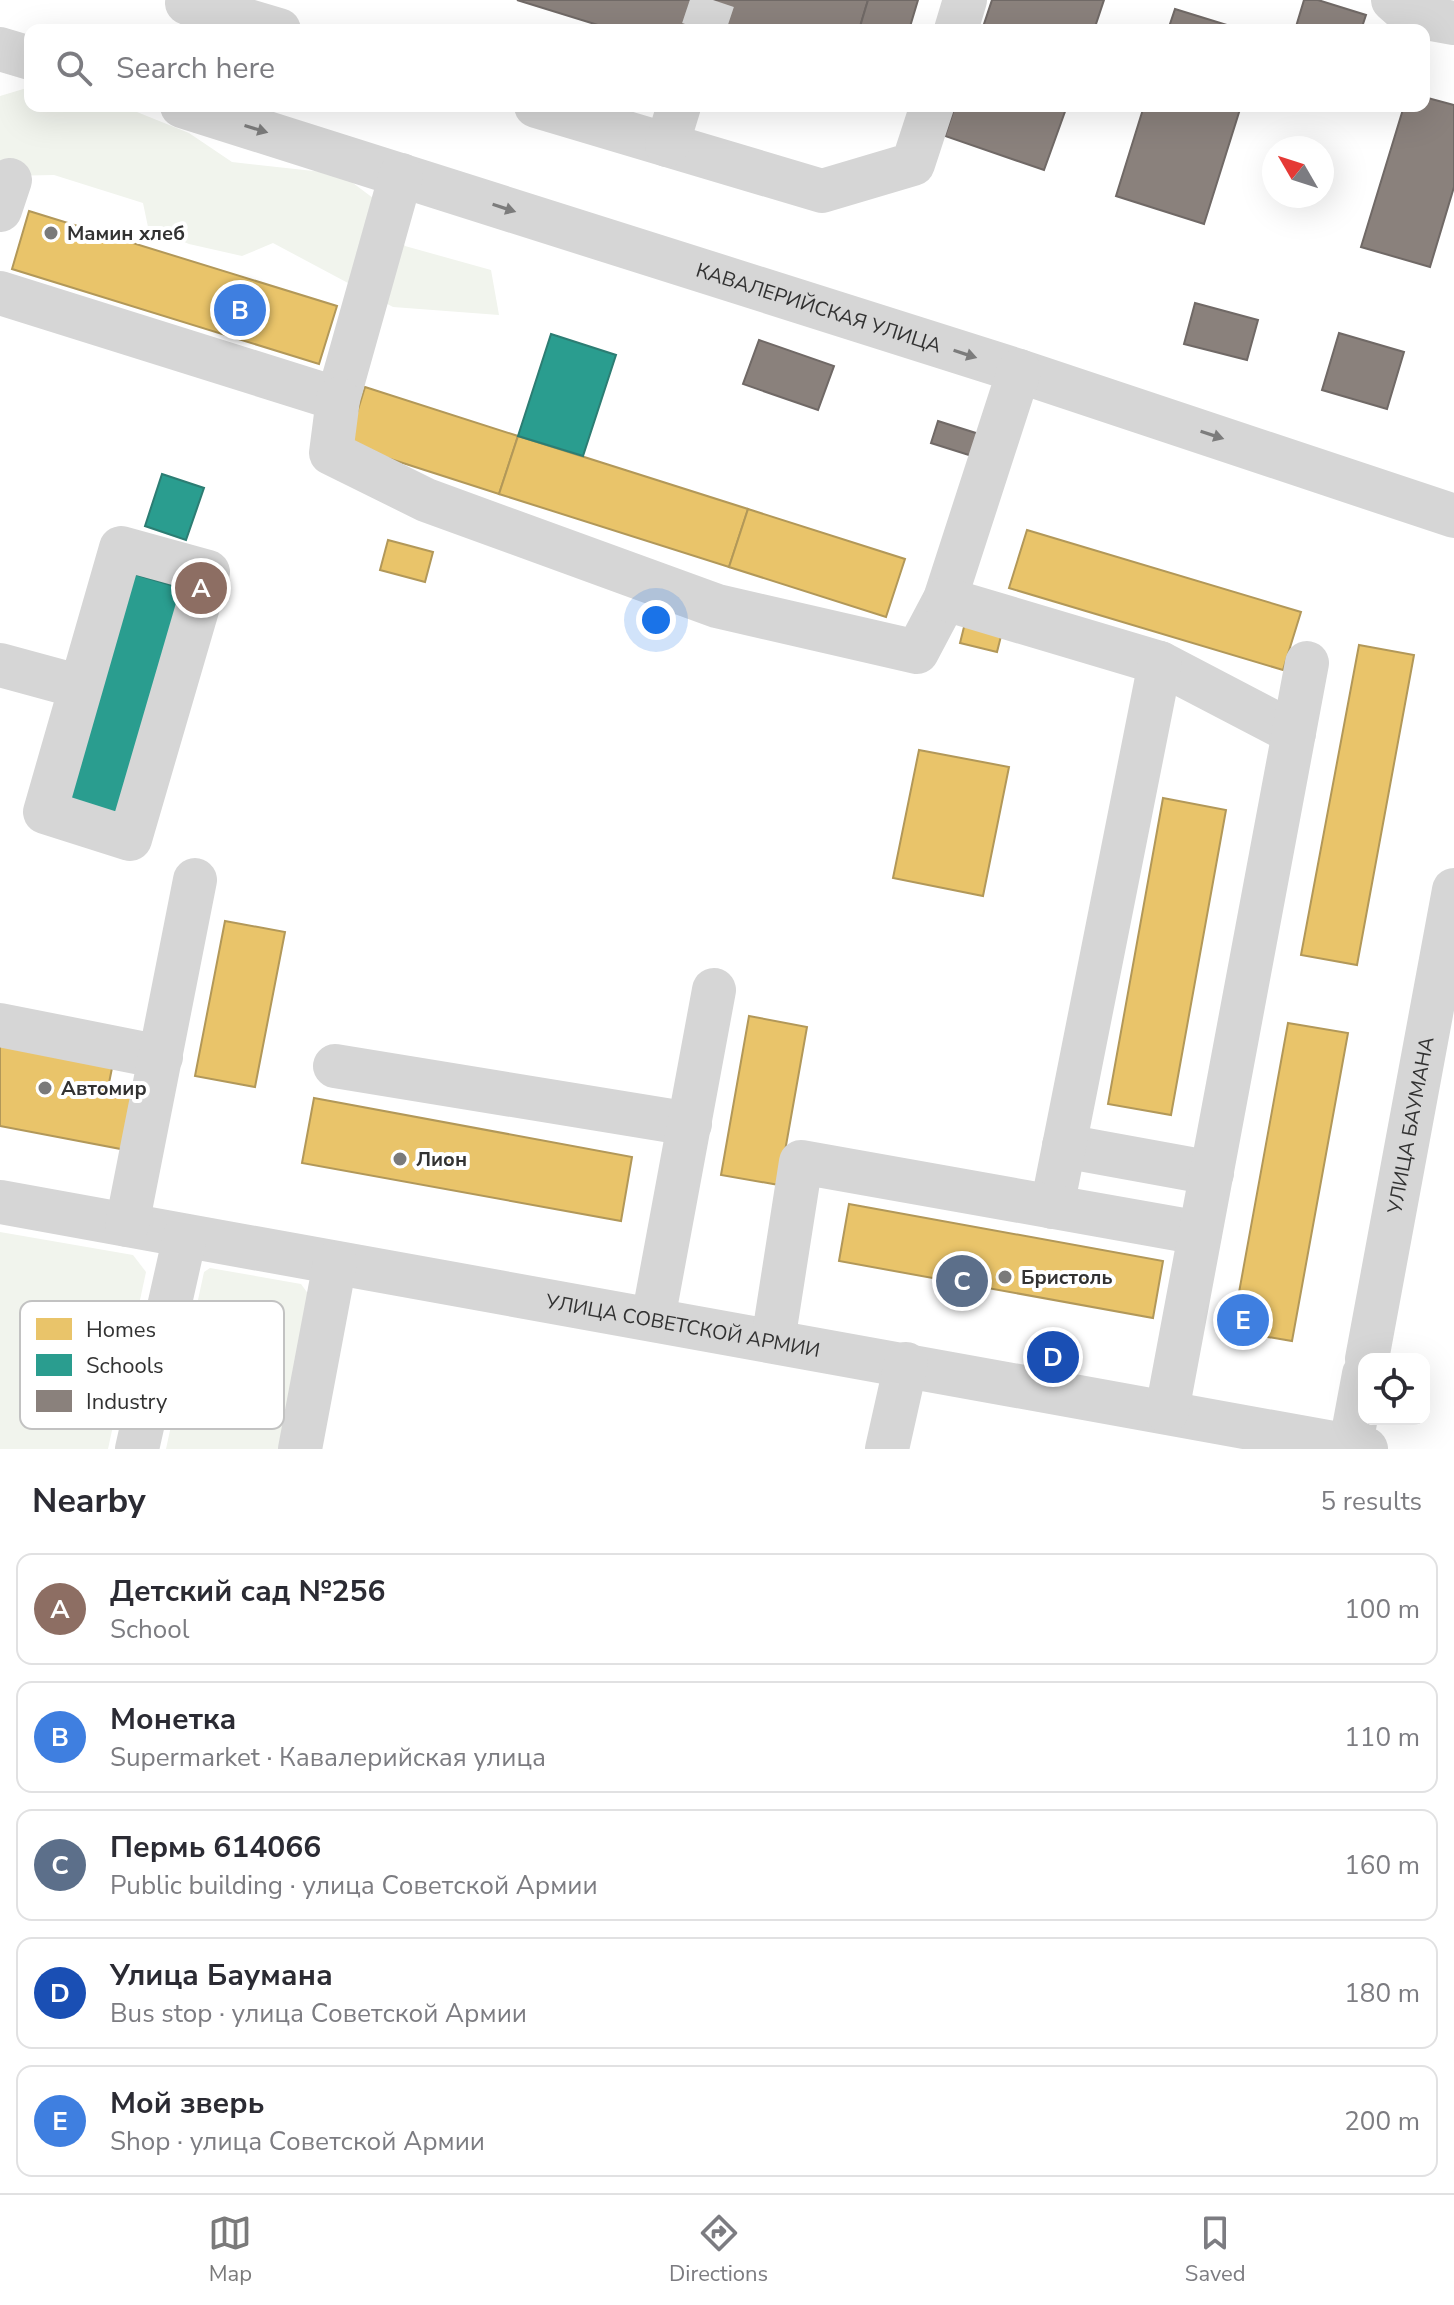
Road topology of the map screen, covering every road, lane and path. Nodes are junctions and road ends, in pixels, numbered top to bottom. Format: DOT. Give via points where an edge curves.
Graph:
graph roads {
  1 [pos="188,0"];
  2 [pos="965,0"];
  3 [pos="1393,0"];
  4 [pos="1454,23"];
  5 [pos="259,24"];
  6 [pos="958,24"];
  7 [pos="0,49"];
  8 [pos="24,56"];
  9 [pos="201,112"];
  10 [pos="579,112"];
  11 [pos="930,112"];
  12 [pos="673,125"];
  13 [pos="401,175"];
  14 [pos="0,293"];
  15 [pos="1019,371"];
  16 [pos="338,399"];
  17 [pos="1454,516"];
  18 [pos="945,599"];
  19 [pos="1160,663"];
  20 [pos="1307,663"];
  21 [pos="0,665"];
  22 [pos="81,687"];
  23 [pos="1294,733"];
  24 [pos="195,880"];
  25 [pos="1454,890"];
  26 [pos="1448,958"];
  27 [pos="714,990"];
  28 [pos="0,1025"];
  29 [pos="161,1057"];
  30 [pos="335,1066"];
  31 [pos="690,1124"];
  32 [pos="1064,1146"];
  33 [pos="1212,1173"];
  34 [pos="0,1202"];
  35 [pos="1052,1207"];
  36 [pos="127,1225"];
  37 [pos="1200,1233"];
  38 [pos="185,1236"];
  39 [pos="335,1263"];
  40 [pos="170,1301"];
  41 [pos="653,1319"];
  42 [pos="773,1341"];
  43 [pos="1368,1353"];
  44 [pos="906,1364"];
  45 [pos="1167,1411"];
  46 [pos="1358,1423"];
  47 [pos="142,1429"];
  48 [pos="1355,1448"];
  49 [pos="137,1449"];
  50 [pos="300,1449"];
  51 [pos="887,1449"];
  1 -- 5 [label="street"];
  2 -- 6 [label="street"];
  3 -- 4 [label="street" via="1410,15"];
  7 -- 8 [label="street"];
  9 -- 13 [label="street, КАВАЛЕРИЙСКАЯ УЛИЦА, one-way"];
  10 -- 12 [label="street"];
  11 -- 12 [label="street" via="913,164 822,191"];
  13 -- 15 [label="street, КАВАЛЕРИЙСКАЯ УЛИЦА, one-way"];
  13 -- 16 [label="street"];
  14 -- 16 [label="street"];
  15 -- 17 [label="street, КАВАЛЕРИЙСКАЯ УЛИЦА, one-way"];
  15 -- 18 [label="street"];
  16 -- 18 [label="street" via="331,453 426,500 717,606 913,668"];
  18 -- 19 [label="street"];
  19 -- 23 [label="street"];
  19 -- 32 [label="street"];
  20 -- 23 [label="street"];
  21 -- 22 [label="street"];
  22 -- 22 [label="street" via="121,548 208,572 130,839 45,812"];
  23 -- 33 [label="street"];
  24 -- 29 [label="street"];
  25 -- 26 [label="street, УЛИЦА БАУМАНА"];
  26 -- 43 [label="street, УЛИЦА БАУМАНА"];
  27 -- 31 [label="street"];
  28 -- 29 [label="street"];
  29 -- 36 [label="street"];
  30 -- 31 [label="street"];
  31 -- 41 [label="street"];
  32 -- 33 [label="street"];
  32 -- 35 [label="street"];
  33 -- 37 [label="street"];
  34 -- 36 [label="street, УЛИЦА СОВЕТСКОЙ АРМИИ"];
  35 -- 37 [label="street"];
  35 -- 42 [label="street" via="801,1162"];
  36 -- 38 [label="street, УЛИЦА СОВЕТСКОЙ АРМИИ"];
  37 -- 45 [label="street"];
  38 -- 39 [label="street, УЛИЦА СОВЕТСКОЙ АРМИИ"];
  38 -- 40 [label="street"];
  39 -- 41 [label="street, УЛИЦА СОВЕТСКОЙ АРМИИ"];
  39 -- 50 [label="street"];
  41 -- 42 [label="street, УЛИЦА СОВЕТСКОЙ АРМИИ"];
  42 -- 44 [label="street, УЛИЦА СОВЕТСКОЙ АРМИИ"];
  44 -- 45 [label="street, УЛИЦА СОВЕТСКОЙ АРМИИ"];
  44 -- 51 [label="street"];
  45 -- 48 [label="street, УЛИЦА СОВЕТСКОЙ АРМИИ"];
  46 -- 48 [label="street"];
  47 -- 49 [label="street"];
}
